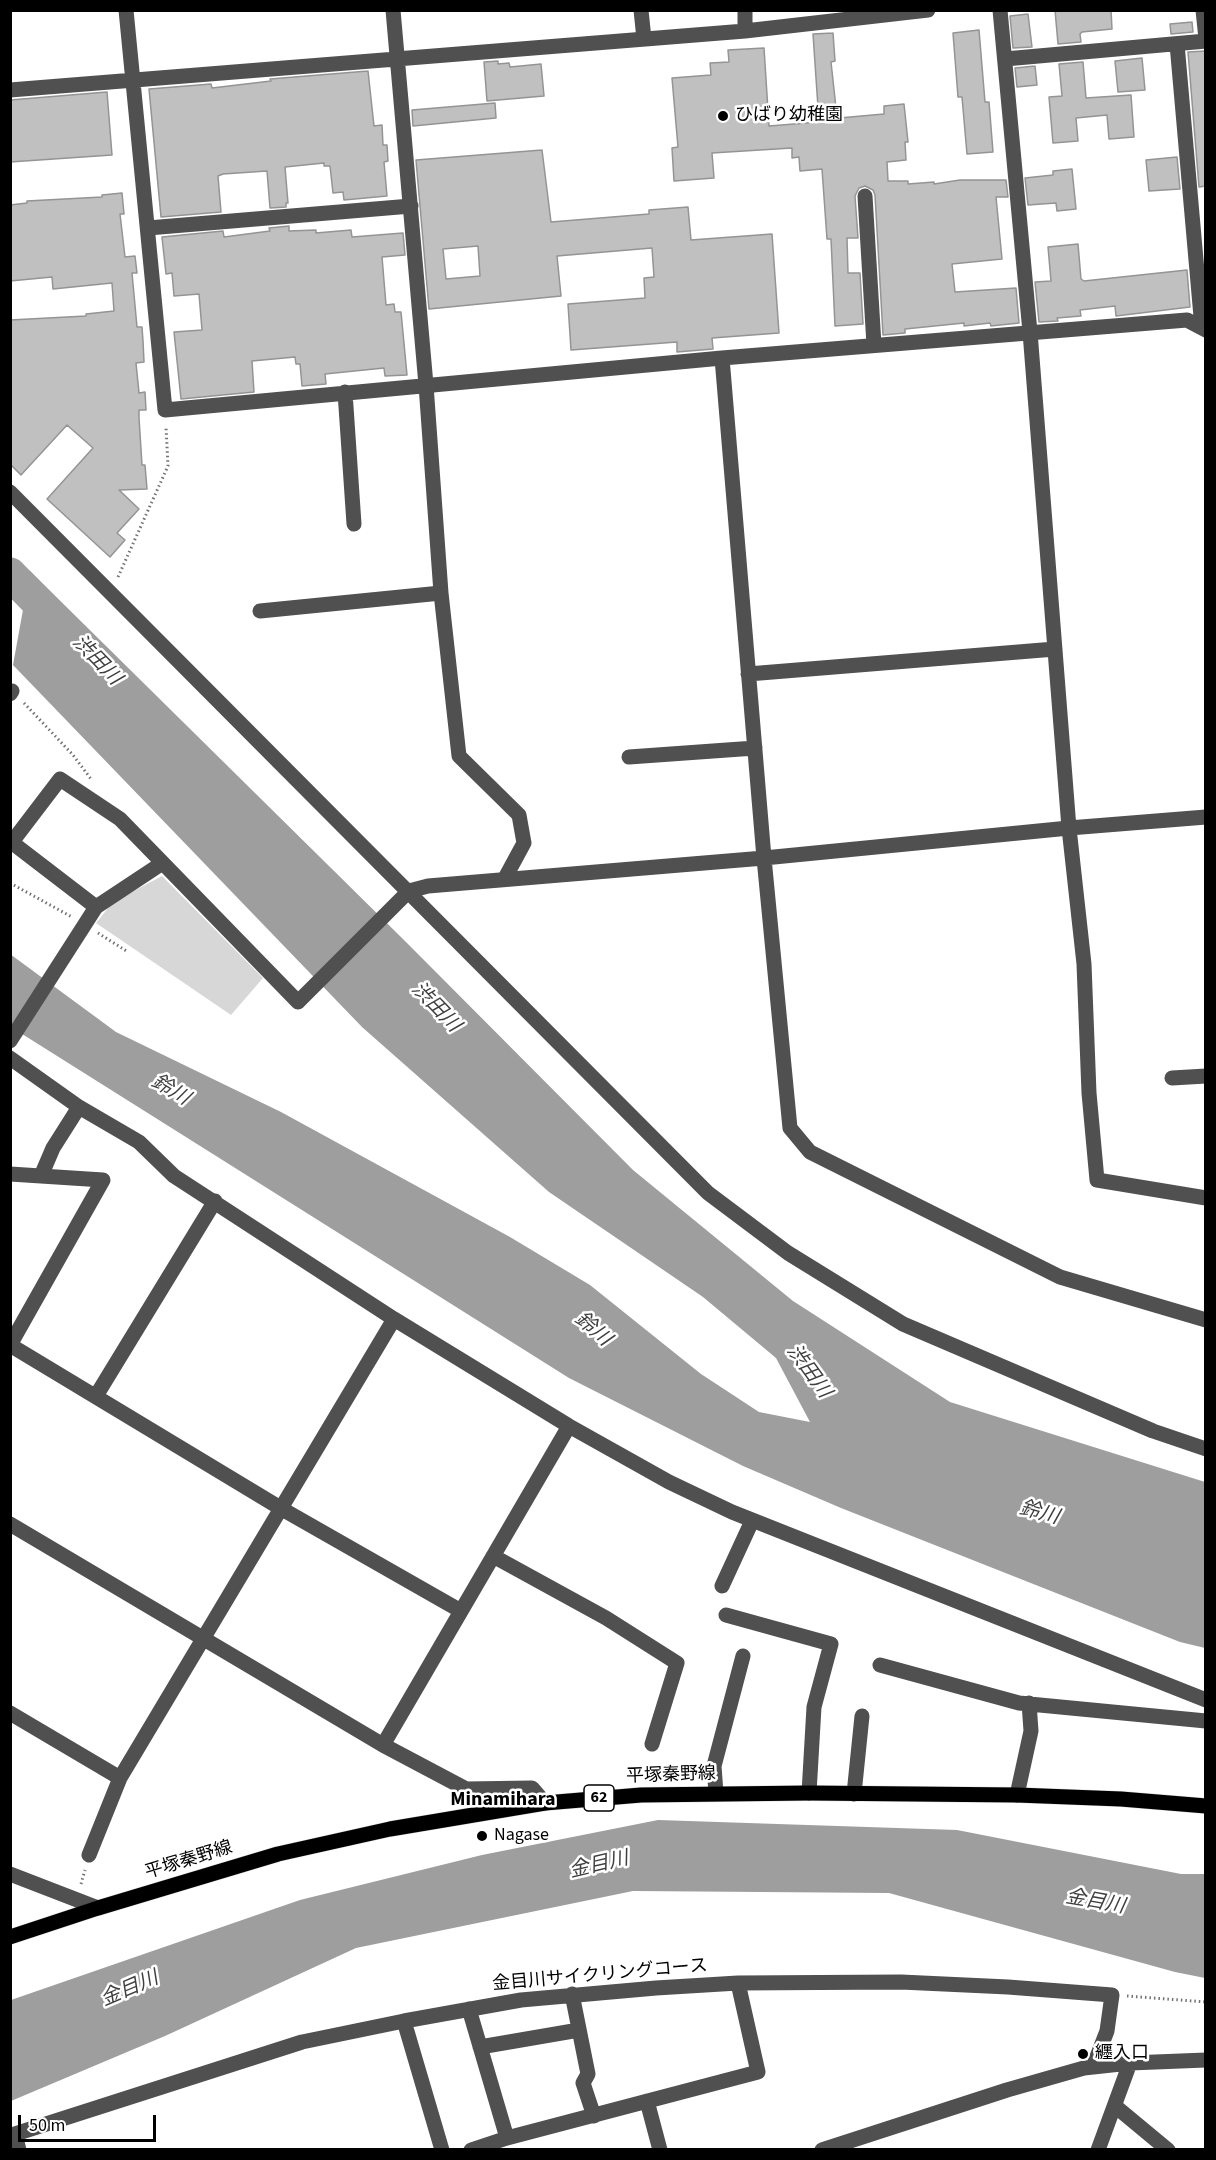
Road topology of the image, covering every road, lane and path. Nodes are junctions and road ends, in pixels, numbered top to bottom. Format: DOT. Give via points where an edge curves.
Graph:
graph roads {
  1 [pos="126,10"];
  2 [pos="393,10"];
  3 [pos="641,10"];
  4 [pos="745,10"];
  5 [pos="928,10"];
  6 [pos="1000,10"];
  7 [pos="1203,10"];
  8 [pos="745,31"];
  9 [pos="644,39"];
  10 [pos="1206,40"];
  11 [pos="1177,44"];
  12 [pos="399,57"];
  13 [pos="1005,59"];
  14 [pos="132,79"];
  15 [pos="10,90"];
  16 [pos="865,196"];
  17 [pos="411,206"];
  18 [pos="148,228"];
  19 [pos="1204,329"];
  20 [pos="1030,332"];
  21 [pos="874,345"];
  22 [pos="722,358"];
  23 [pos="426,385"];
  24 [pos="345,392"];
  25 [pos="165,410"];
  26 [pos="10,492"];
  27 [pos="354,524"];
  28 [pos="111,593"];
  29 [pos="441,593"];
  30 [pos="260,611"];
  31 [pos="1055,649"];
  32 [pos="748,674"];
  33 [pos="11,692"];
  34 [pos="755,748"];
  35 [pos="629,757"];
  36 [pos="93,782"];
  37 [pos="1206,817"];
  38 [pos="1069,828"];
  39 [pos="11,842"];
  40 [pos="764,858"];
  41 [pos="161,864"];
  42 [pos="506,878"];
  43 [pos="10,883"];
  44 [pos="409,891"];
  45 [pos="96,907"];
  46 [pos="80,931"];
  47 [pos="128,952"];
  48 [pos="10,1041"];
  49 [pos="10,1058"];
  50 [pos="1206,1076"];
  51 [pos="1172,1078"];
  52 [pos="79,1107"];
  53 [pos="10,1174"];
  54 [pos="41,1176"];
  55 [pos="1206,1198"];
  56 [pos="215,1201"];
  57 [pos="394,1319"];
  58 [pos="1206,1320"];
  59 [pos="11,1345"];
  60 [pos="96,1396"];
  61 [pos="568,1426"];
  62 [pos="1206,1449"];
  63 [pos="282,1509"];
  64 [pos="752,1521"];
  65 [pos="10,1524"];
  66 [pos="493,1556"];
  67 [pos="722,1586"];
  68 [pos="461,1611"];
  69 [pos="726,1615"];
  70 [pos="205,1639"];
  71 [pos="743,1656"];
  72 [pos="880,1665"];
  73 [pos="1206,1700"];
  74 [pos="1029,1703"];
  75 [pos="10,1713"];
  76 [pos="861,1716"];
  77 [pos="1206,1721"];
  78 [pos="652,1744"];
  79 [pos="383,1745"];
  80 [pos="120,1778"];
  81 [pos="716,1793"];
  82 [pos="809,1793"];
  83 [pos="854,1794"];
  84 [pos="1017,1795"];
  85 [pos="545,1803"];
  86 [pos="1206,1806"];
  87 [pos="89,1855"];
  88 [pos="10,1874"];
  89 [pos="77,1900"];
  90 [pos="98,1908"];
  91 [pos="10,1937"];
  92 [pos="738,1983"];
  93 [pos="572,1994"];
  94 [pos="1112,1995"];
  95 [pos="1206,2002"];
  96 [pos="469,2009"];
  97 [pos="404,2020"];
  98 [pos="579,2030"];
  99 [pos="480,2047"];
  100 [pos="1206,2061"];
  101 [pos="1130,2063"];
  102 [pos="1093,2067"];
  103 [pos="647,2101"];
  104 [pos="1115,2106"];
  105 [pos="594,2116"];
  106 [pos="507,2138"];
  107 [pos="19,2150"];
  108 [pos="442,2150"];
  109 [pos="471,2150"];
  110 [pos="660,2150"];
  111 [pos="822,2150"];
  112 [pos="1098,2150"];
  113 [pos="1168,2150"];
  1 -- 14 [label="street"];
  2 -- 12 [label="street"];
  3 -- 9 [label="street"];
  4 -- 8 [label="street"];
  5 -- 8 [label="street"];
  6 -- 13 [label="street"];
  7 -- 10 [label="street"];
  8 -- 9 [label="street"];
  9 -- 12 [label="street"];
  10 -- 11 [label="street"];
  11 -- 13 [label="street"];
  11 -- 19 [label="street"];
  12 -- 14 [label="street"];
  12 -- 17 [label="street"];
  13 -- 20 [label="street"];
  14 -- 15 [label="street"];
  14 -- 18 [label="street"];
  16 -- 21 [label="street"];
  17 -- 18 [label="street"];
  17 -- 23 [label="street"];
  18 -- 25 [label="street"];
  19 -- 20 [label="street" via="1187,320"];
  20 -- 21 [label="street"];
  20 -- 31 [label="street"];
  21 -- 22 [label="street"];
  22 -- 23 [label="street"];
  22 -- 32 [label="street"];
  23 -- 24 [label="street"];
  23 -- 29 [label="street"];
  24 -- 25 [label="street"];
  24 -- 27 [label="street"];
  25 -- 28 [label="path" via="168,466"];
  26 -- 28 [label="street"];
  28 -- 44 [label="street"];
  29 -- 30 [label="street"];
  29 -- 42 [label="street" via="459,756 519,814 525,843"];
  31 -- 32 [label="street"];
  31 -- 38 [label="street"];
  32 -- 34 [label="street"];
  33 -- 36 [label="path" via="73,755"];
  34 -- 35 [label="street"];
  34 -- 40 [label="street"];
  37 -- 38 [label="street"];
  38 -- 40 [label="street"];
  38 -- 55 [label="street" via="1084,963 1096,1180"];
  39 -- 41 [label="street" via="60,779 120,819"];
  39 -- 45 [label="street"];
  40 -- 42 [label="street"];
  40 -- 58 [label="street" via="790,1128 810,1152 1060,1276"];
  41 -- 44 [label="street" via="298,1002"];
  41 -- 45 [label="street"];
  42 -- 44 [label="street"];
  43 -- 46 [label="path"];
  44 -- 62 [label="street" via="708,1192 788,1253 903,1324 1153,1431"];
  45 -- 46 [label="street"];
  46 -- 47 [label="path"];
  46 -- 48 [label="street"];
  49 -- 52 [label="street"];
  50 -- 51 [label="street"];
  52 -- 54 [label="street"];
  52 -- 56 [label="street" via="139,1142 174,1176"];
  53 -- 54 [label="street"];
  54 -- 59 [label="street" via="104,1180"];
  56 -- 57 [label="street"];
  56 -- 60 [label="street"];
  57 -- 61 [label="street"];
  57 -- 63 [label="street"];
  59 -- 60 [label="street"];
  60 -- 63 [label="street"];
  61 -- 64 [label="street" via="669,1482"];
  61 -- 66 [label="street"];
  63 -- 68 [label="street"];
  63 -- 70 [label="street"];
  64 -- 67 [label="street"];
  64 -- 73 [label="street"];
  65 -- 70 [label="street"];
  66 -- 68 [label="street"];
  66 -- 78 [label="street" via="606,1618 677,1663"];
  68 -- 79 [label="street"];
  69 -- 82 [label="street" via="831,1644 814,1707"];
  70 -- 79 [label="street"];
  70 -- 80 [label="street"];
  71 -- 81 [label="street" via="714,1766"];
  72 -- 74 [label="street"];
  74 -- 77 [label="street"];
  74 -- 84 [label="street" via="1031,1731"];
  75 -- 80 [label="street"];
  76 -- 83 [label="street"];
  79 -- 85 [label="street" via="466,1788 532,1788"];
  80 -- 87 [label="street"];
  81 -- 82 [label="main road, 平塚秦野線 / 62"];
  81 -- 85 [label="main road, 平塚秦野線 / 62"];
  82 -- 83 [label="main road, 平塚秦野線 / 62"];
  83 -- 84 [label="main road, 平塚秦野線 / 62"];
  84 -- 86 [label="main road, 平塚秦野線 / 62"];
  85 -- 90 [label="main road, 平塚秦野線 / 62" via="390,1829 278,1854"];
  87 -- 89 [label="path"];
  88 -- 89 [label="street"];
  89 -- 90 [label="street"];
  90 -- 91 [label="main road, 平塚秦野線 / 62"];
  92 -- 93 [label="street, 金目川サイクリングコース"];
  92 -- 94 [label="street, 金目川サイクリングコース" via="902,1983"];
  92 -- 103 [label="street" via="758,2072"];
  93 -- 96 [label="street, 金目川サイクリングコース"];
  93 -- 98 [label="street"];
  94 -- 95 [label="path"];
  94 -- 102 [label="street" via="1107,2031"];
  96 -- 97 [label="street, 金目川サイクリングコース"];
  96 -- 99 [label="street"];
  97 -- 107 [label="street, 金目川サイクリングコース" via="302,2042 15,2134"];
  97 -- 108 [label="street"];
  98 -- 99 [label="street"];
  98 -- 105 [label="street" via="588,2074 583,2083"];
  99 -- 106 [label="street"];
  100 -- 101 [label="street"];
  101 -- 102 [label="street"];
  101 -- 104 [label="street"];
  102 -- 111 [label="street" via="1007,2090"];
  103 -- 105 [label="street"];
  103 -- 110 [label="street"];
  104 -- 112 [label="street"];
  104 -- 113 [label="street"];
  105 -- 106 [label="street"];
  106 -- 109 [label="street"];
}
